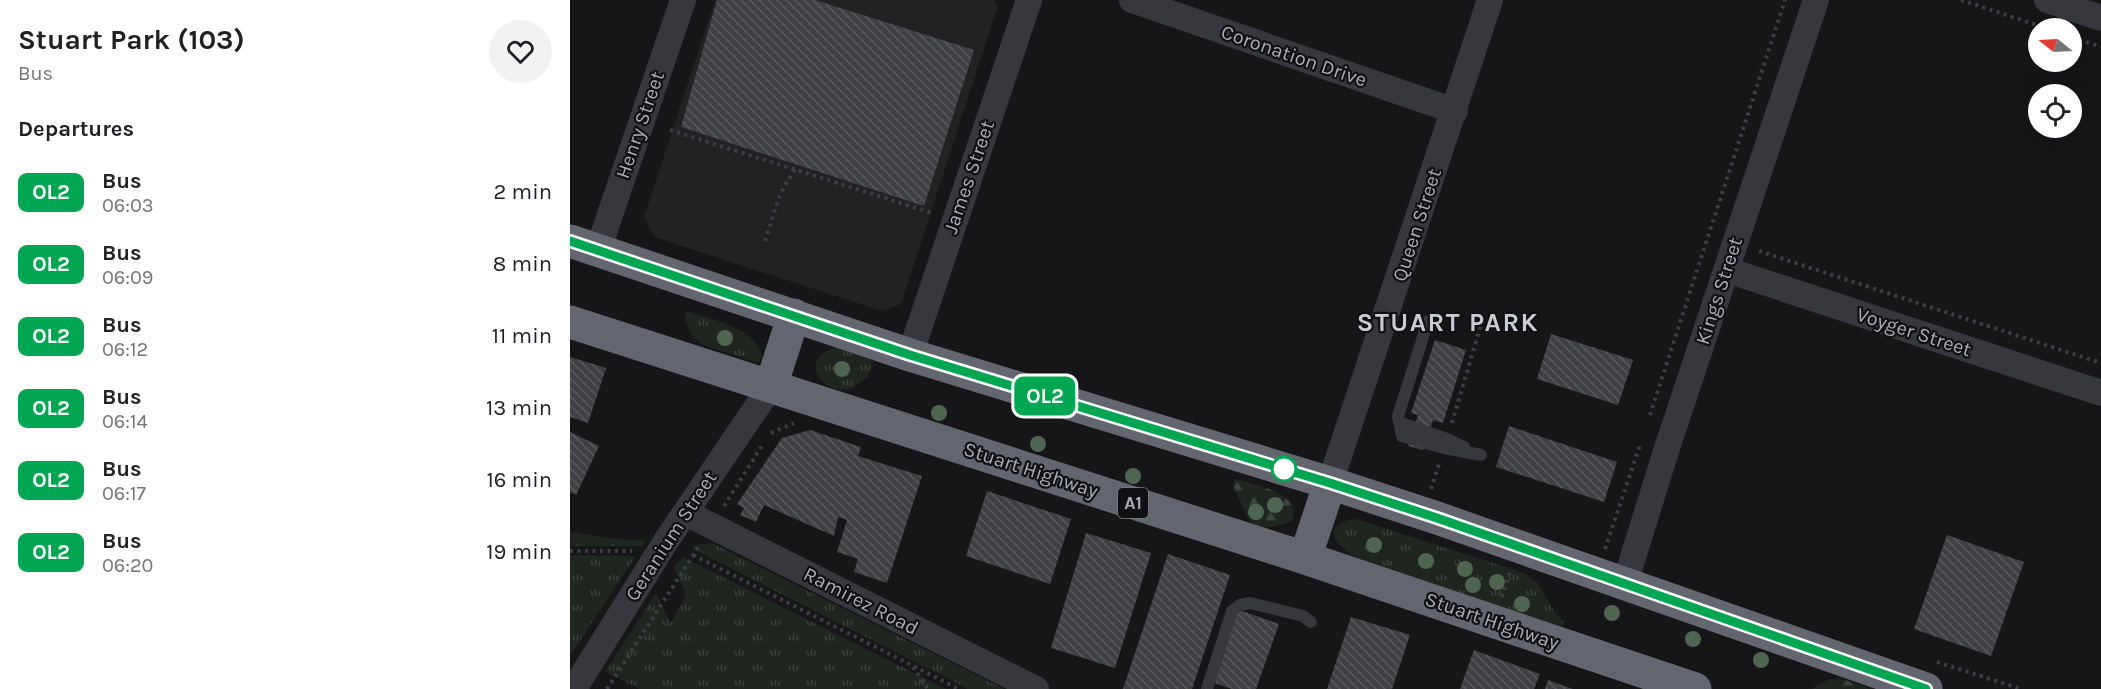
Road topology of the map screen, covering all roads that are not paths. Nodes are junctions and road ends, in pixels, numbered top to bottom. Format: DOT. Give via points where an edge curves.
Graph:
graph roads {
  1 [pos="683,0"];
  2 [pos="1029,0"];
  3 [pos="1132,0"];
  4 [pos="1490,0"];
  5 [pos="1815,0"];
  6 [pos="2047,0"];
  7 [pos="2101,18"];
  8 [pos="1455,111"];
  9 [pos="584,246"];
  10 [pos="1727,270"];
  11 [pos="794,315"];
  12 [pos="1428,321"];
  13 [pos="570,322"];
  14 [pos="910,355"];
  15 [pos="771,386"];
  16 [pos="2101,393"];
  17 [pos="1481,455"];
  18 [pos="1330,483"];
  19 [pos="686,513"];
  20 [pos="1305,558"];
  21 [pos="1624,583"];
  22 [pos="1311,622"];
  23 [pos="1648,682"];
  24 [pos="1910,687"];
  25 [pos="574,689"];
  26 [pos="1036,689"];
  27 [pos="1207,689"];
  28 [pos="1695,689"];
  1 -- 9 [label="street, Henry Street"];
  2 -- 14 [label="street, James Street"];
  3 -- 8 [label="street, Coronation Drive"];
  4 -- 8 [label="street, Queen Street"];
  5 -- 10 [label="street, Kings Street"];
  6 -- 7 [label="street"];
  8 -- 18 [label="street, Queen Street"];
  9 -- 11 [label="highway"];
  10 -- 16 [label="street, Voyger Street"];
  10 -- 21 [label="street, Kings Street"];
  11 -- 14 [label="highway"];
  11 -- 15 [label="highway"];
  12 -- 17 [label="lane" via="1398,416 1402,436 1445,443"];
  13 -- 15 [label="highway, Stuart Highway / A1"];
  14 -- 18 [label="highway"];
  15 -- 19 [label="street, Geranium Street"];
  15 -- 20 [label="highway, Stuart Highway / A1"];
  18 -- 20 [label="highway"];
  18 -- 21 [label="highway"];
  19 -- 25 [label="street, Geranium Street"];
  19 -- 26 [label="street, Ramirez Road"];
  20 -- 23 [label="highway, Stuart Highway / A1"];
  21 -- 24 [label="highway"];
  22 -- 27 [label="lane" via="1303,616 1250,603 1240,605 1232,611"];
  23 -- 28 [label="highway, Stuart Highway / A1"];
}
